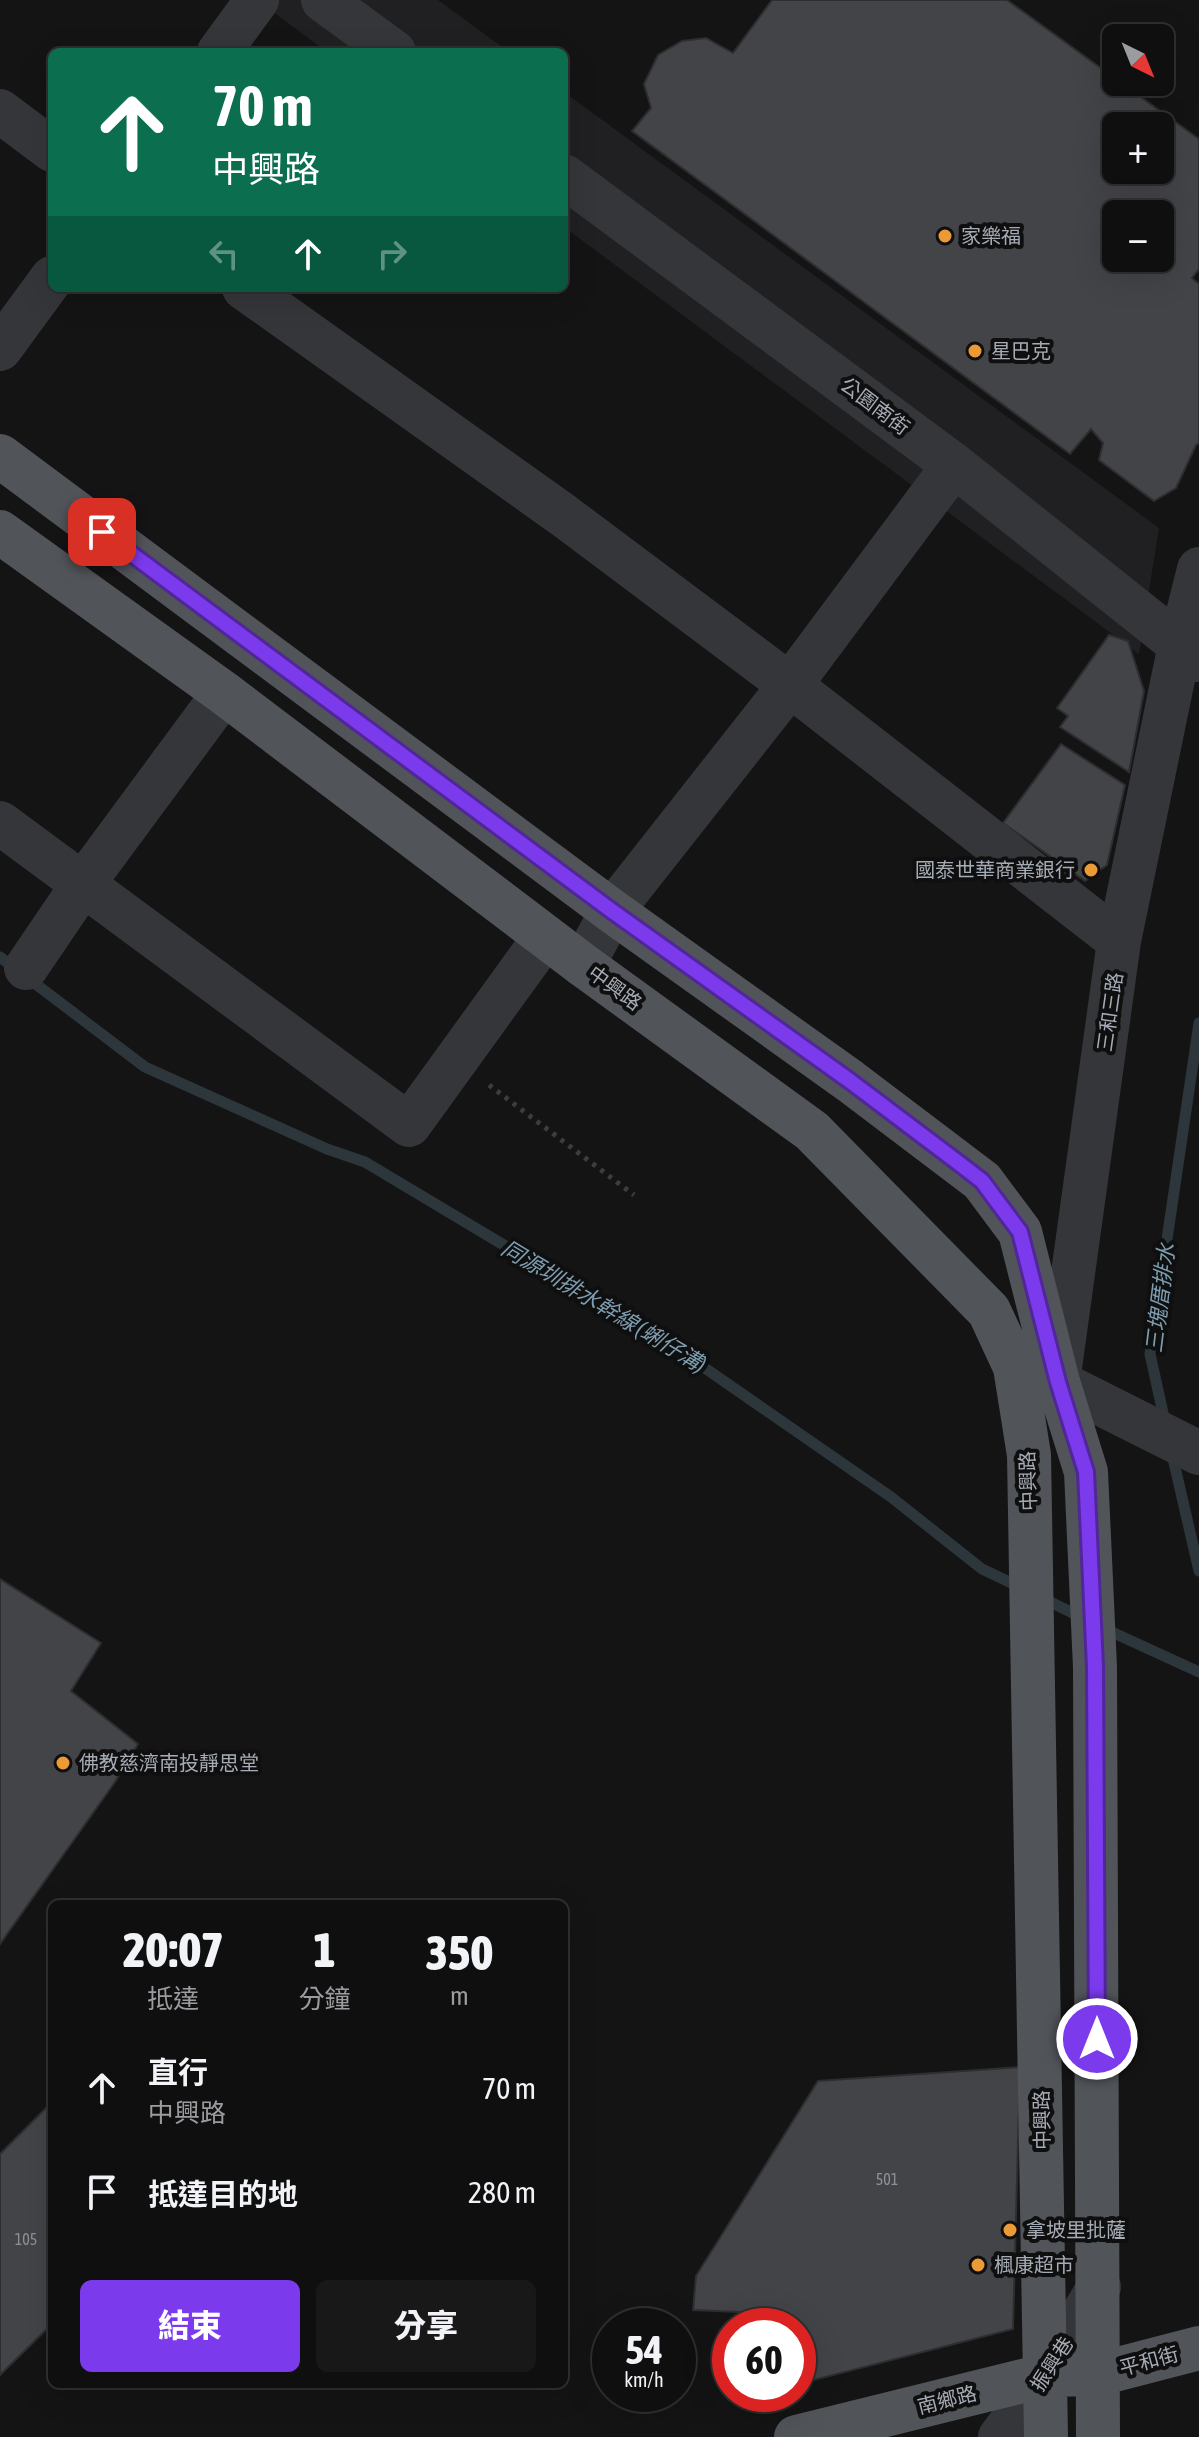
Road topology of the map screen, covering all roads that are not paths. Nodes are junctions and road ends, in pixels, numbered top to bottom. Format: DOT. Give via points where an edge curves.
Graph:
graph roads {
  1 [pos="257,0"];
  2 [pos="323,0"];
  3 [pos="222,48"];
  4 [pos="389,48"];
  5 [pos="0,111"];
  6 [pos="48,147"];
  7 [pos="568,179"];
  8 [pos="48,283"];
  9 [pos="250,292"];
  10 [pos="0,349"];
  11 [pos="0,456"];
  12 [pos="954,465"];
  13 [pos="0,532"];
  14 [pos="1199,569"];
  15 [pos="1189,652"];
  16 [pos="790,685"];
  17 [pos="224,693"];
  18 [pos="0,823"];
  19 [pos="83,884"];
  20 [pos="612,911"];
  21 [pos="545,937"];
  22 [pos="1119,941"];
  23 [pos="583,965"];
  24 [pos="26,968"];
  25 [pos="850,1081"];
  26 [pos="812,1131"];
  27 [pos="989,1311"];
  28 [pos="1058,1382"];
  29 [pos="1199,1453"];
  30 [pos="1029,1455"];
  31 [pos="1099,2287"];
  32 [pos="1199,2348"];
  33 [pos="1099,2374"];
  34 [pos="1047,2375"];
  35 [pos="796,2437"];
  36 [pos="1000,2437"];
  37 [pos="1046,2437"];
  38 [pos="1098,2437"];
  1 -- 3 [label="street"];
  2 -- 4 [label="street"];
  5 -- 6 [label="street"];
  7 -- 12 [label="street, 公園南街"];
  8 -- 10 [label="street"];
  9 -- 16 [label="street"];
  11 -- 20 [label="main road"];
  12 -- 15 [label="street, 公園南街"];
  12 -- 16 [label="street"];
  13 -- 17 [label="main road, 中興路"];
  14 -- 15 [label="street, 三和三路"];
  15 -- 22 [label="street, 三和三路"];
  16 -- 20 [label="street"];
  16 -- 22 [label="street"];
  17 -- 19 [label="street"];
  17 -- 21 [label="main road, 中興路"];
  18 -- 19 [label="street"];
  19 -- 21 [label="street" via="409,1125"];
  19 -- 24 [label="street"];
  20 -- 23 [label="street"];
  20 -- 25 [label="main road"];
  21 -- 23 [label="main road, 中興路"];
  22 -- 28 [label="street, 三和三路"];
  23 -- 26 [label="main road, 中興路"];
  25 -- 26 [label="main road"];
  25 -- 28 [label="main road" via="982,1181 1020,1232"];
  26 -- 27 [label="main road, 中興路"];
  27 -- 28 [label="street"];
  27 -- 30 [label="main road, 中興路" via="1015,1367"];
  28 -- 29 [label="street"];
  28 -- 30 [label="street, 三和三路"];
  28 -- 31 [label="main road" via="1086,1472 1093,1623"];
  30 -- 34 [label="main road, 中興路"];
  31 -- 33 [label="main road"];
  31 -- 34 [label="street, 振興巷"];
  32 -- 33 [label="main road, 平和街"];
  33 -- 34 [label="main road, 南鄉路"];
  33 -- 38 [label="main road"];
  34 -- 35 [label="main road, 南鄉路"];
  34 -- 36 [label="street, 振興巷"];
  34 -- 37 [label="main road, 中興路"];
}
